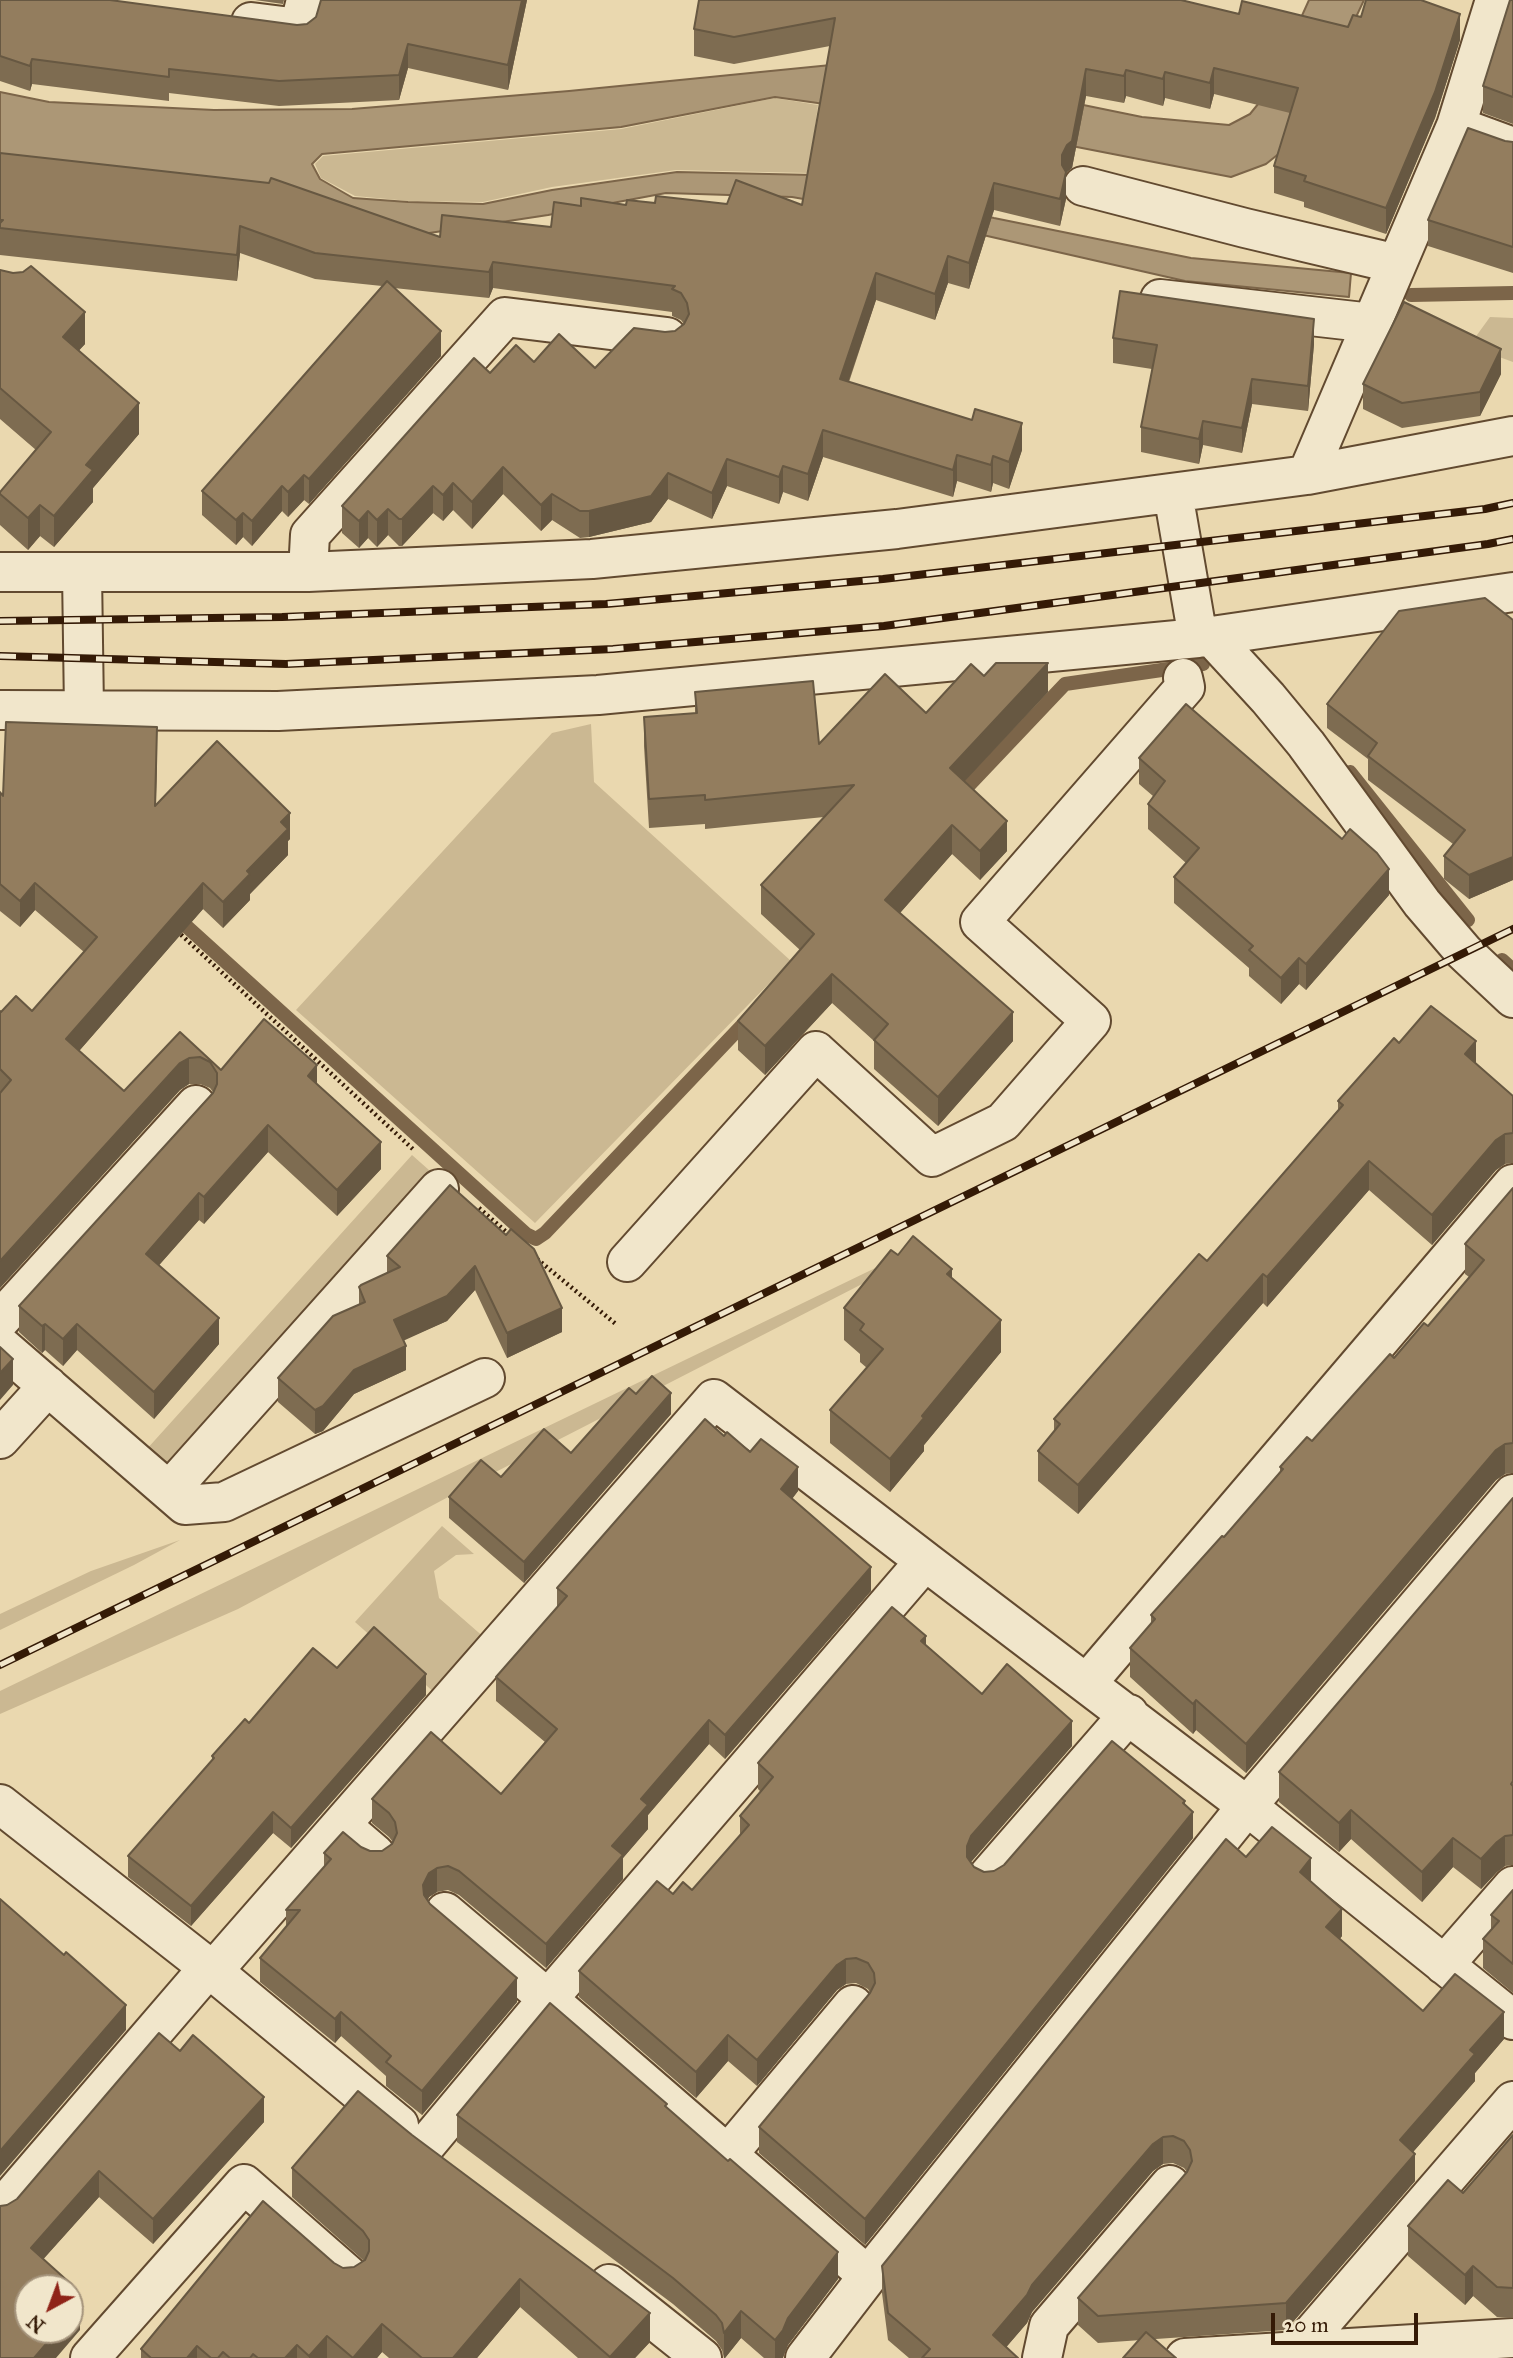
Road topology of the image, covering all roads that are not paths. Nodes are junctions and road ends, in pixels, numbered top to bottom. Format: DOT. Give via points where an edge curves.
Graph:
graph roads {
  1 [pos="306,0"];
  2 [pos="1495,0"];
  3 [pos="221,18"];
  4 [pos="1456,126"];
  5 [pos="1513,147"];
  6 [pos="1083,186"];
  7 [pos="1397,264"];
  8 [pos="1127,295"];
  9 [pos="1372,323"];
  10 [pos="667,337"];
  11 [pos="1513,436"];
  12 [pos="1307,475"];
  13 [pos="1173,493"];
  14 [pos="0,572"];
  15 [pos="82,572"];
  16 [pos="308,572"];
  17 [pos="1513,592"];
  18 [pos="1205,637"];
  19 [pos="1183,678"];
  20 [pos="0,710"];
  21 [pos="84,710"];
  22 [pos="1513,998"];
  23 [pos="196,1105"];
  24 [pos="1513,1184"];
  25 [pos="455,1195"];
  26 [pos="627,1262"];
  27 [pos="0,1320"];
  28 [pos="0,1345"];
  29 [pos="485,1378"];
  30 [pos="48,1386"];
  31 [pos="0,1439"];
  32 [pos="169,1492"];
  33 [pos="1513,1494"];
  34 [pos="925,1562"];
  35 [pos="1087,1683"];
  36 [pos="1129,1714"];
  37 [pos="0,1804"];
  38 [pos="1247,1806"];
  39 [pos="341,1825"];
  40 [pos="375,1854"];
  41 [pos="989,1876"];
  42 [pos="1513,1886"];
  43 [pos="446,1912"];
  44 [pos="1444,1965"];
  45 [pos="206,1976"];
  46 [pos="548,1999"];
  47 [pos="853,2006"];
  48 [pos="1513,2020"];
  49 [pos="1513,2101"];
  50 [pos="728,2154"];
  51 [pos="1170,2185"];
  52 [pos="0,2210"];
  53 [pos="581,2263"];
  54 [pos="348,2275"];
  55 [pos="868,2276"];
  56 [pos="1493,2345"];
  57 [pos="1294,2355"];
  58 [pos="90,2358"];
  59 [pos="702,2358"];
  60 [pos="806,2358"];
  61 [pos="1042,2358"];
  62 [pos="1185,2358"];
  1 -- 3 [label="street" via="299,28"];
  2 -- 4 [label="street"];
  4 -- 5 [label="street"];
  4 -- 7 [label="street"];
  6 -- 7 [label="street"];
  7 -- 9 [label="street"];
  8 -- 9 [label="street"];
  9 -- 12 [label="street"];
  10 -- 16 [label="street" via="505,317 310,535"];
  11 -- 12 [label="street"];
  12 -- 13 [label="street"];
  13 -- 16 [label="street" via="897,529 592,559"];
  13 -- 18 [label="street"];
  14 -- 15 [label="street"];
  15 -- 16 [label="street"];
  15 -- 21 [label="street"];
  17 -- 18 [label="street"];
  18 -- 21 [label="street" via="598,695 278,711"];
  18 -- 22 [label="street" via="1268,698 1422,903 1464,952"];
  19 -- 26 [label="street" via="1185,687 980,922 1091,1021 1003,1122 932,1157 816,1051"];
  20 -- 21 [label="street"];
  23 -- 27 [label="street"];
  24 -- 35 [label="street"];
  25 -- 32 [label="street"];
  28 -- 30 [label="street"];
  29 -- 32 [label="street" via="224,1502 185,1505"];
  30 -- 31 [label="street"];
  30 -- 32 [label="street"];
  33 -- 38 [label="street"];
  34 -- 35 [label="street"];
  34 -- 39 [label="street" via="714,1399"];
  34 -- 46 [label="street"];
  35 -- 36 [label="street"];
  36 -- 38 [label="street"];
  36 -- 41 [label="street"];
  37 -- 45 [label="street"];
  38 -- 44 [label="street"];
  38 -- 55 [label="street"];
  39 -- 40 [label="street"];
  39 -- 45 [label="street"];
  42 -- 44 [label="street"];
  43 -- 46 [label="street"];
  44 -- 48 [label="street"];
  45 -- 46 [label="street" via="436,2154"];
  45 -- 52 [label="street"];
  46 -- 50 [label="street"];
  47 -- 50 [label="street"];
  49 -- 57 [label="street"];
  50 -- 55 [label="street"];
  51 -- 61 [label="street" via="1049,2326"];
  53 -- 59 [label="street"];
  54 -- 58 [label="street" via="244,2184"];
  55 -- 60 [label="street"];
  56 -- 57 [label="street"];
  57 -- 62 [label="street"];
}
